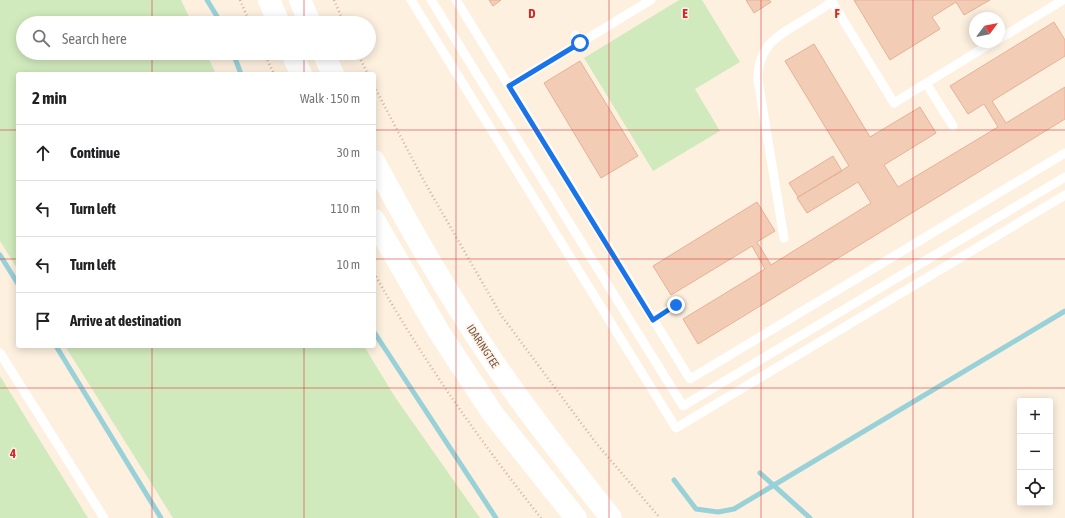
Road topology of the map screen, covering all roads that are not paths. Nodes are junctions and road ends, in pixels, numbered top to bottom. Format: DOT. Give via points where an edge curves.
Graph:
graph roads {
  1 [pos="269,0"];
  2 [pos="300,0"];
  3 [pos="411,0"];
  4 [pos="430,0"];
  5 [pos="456,0"];
  6 [pos="1063,0"];
  7 [pos="645,1"];
  8 [pos="832,1"];
  9 [pos="276,16"];
  10 [pos="307,16"];
  11 [pos="575,35"];
  12 [pos="1005,35"];
  13 [pos="580,43"];
  14 [pos="983,48"];
  15 [pos="295,60"];
  16 [pos="326,60"];
  17 [pos="300,72"];
  18 [pos="332,72"];
  19 [pos="926,83"];
  20 [pos="509,86"];
  21 [pos="953,126"];
  22 [pos="1065,153"];
  23 [pos="376,165"];
  24 [pos="1065,177"];
  25 [pos="1065,195"];
  26 [pos="376,223"];
  27 [pos="784,238"];
  28 [pos="676,305"];
  29 [pos="653,320"];
  30 [pos="0,353"];
  31 [pos="104,518"];
  32 [pos="576,518"];
  33 [pos="611,518"];
  1 -- 9 [label="main road"];
  2 -- 10 [label="main road"];
  3 -- 25 [label="lane" via="676,428"];
  4 -- 24 [label="lane" via="683,406"];
  5 -- 20 [label="lane"];
  6 -- 12 [label="lane"];
  7 -- 13 [label="lane"];
  8 -- 19 [label="lane" via="894,103"];
  8 -- 27 [label="lane" via="772,41 763,50 757,65"];
  11 -- 13 [label="lane"];
  13 -- 20 [label="lane"];
  14 -- 19 [label="lane"];
  15 -- 17 [label="main road"];
  16 -- 18 [label="main road"];
  19 -- 21 [label="lane"];
  20 -- 29 [label="lane"];
  22 -- 29 [label="lane" via="690,379"];
  23 -- 33 [label="main road, IDARINGTEE" via="419,246 488,354 540,428"];
  26 -- 32 [label="main road" via="439,332 493,414"];
  28 -- 29 [label="lane"];
  30 -- 31 [label="lane"];
}
